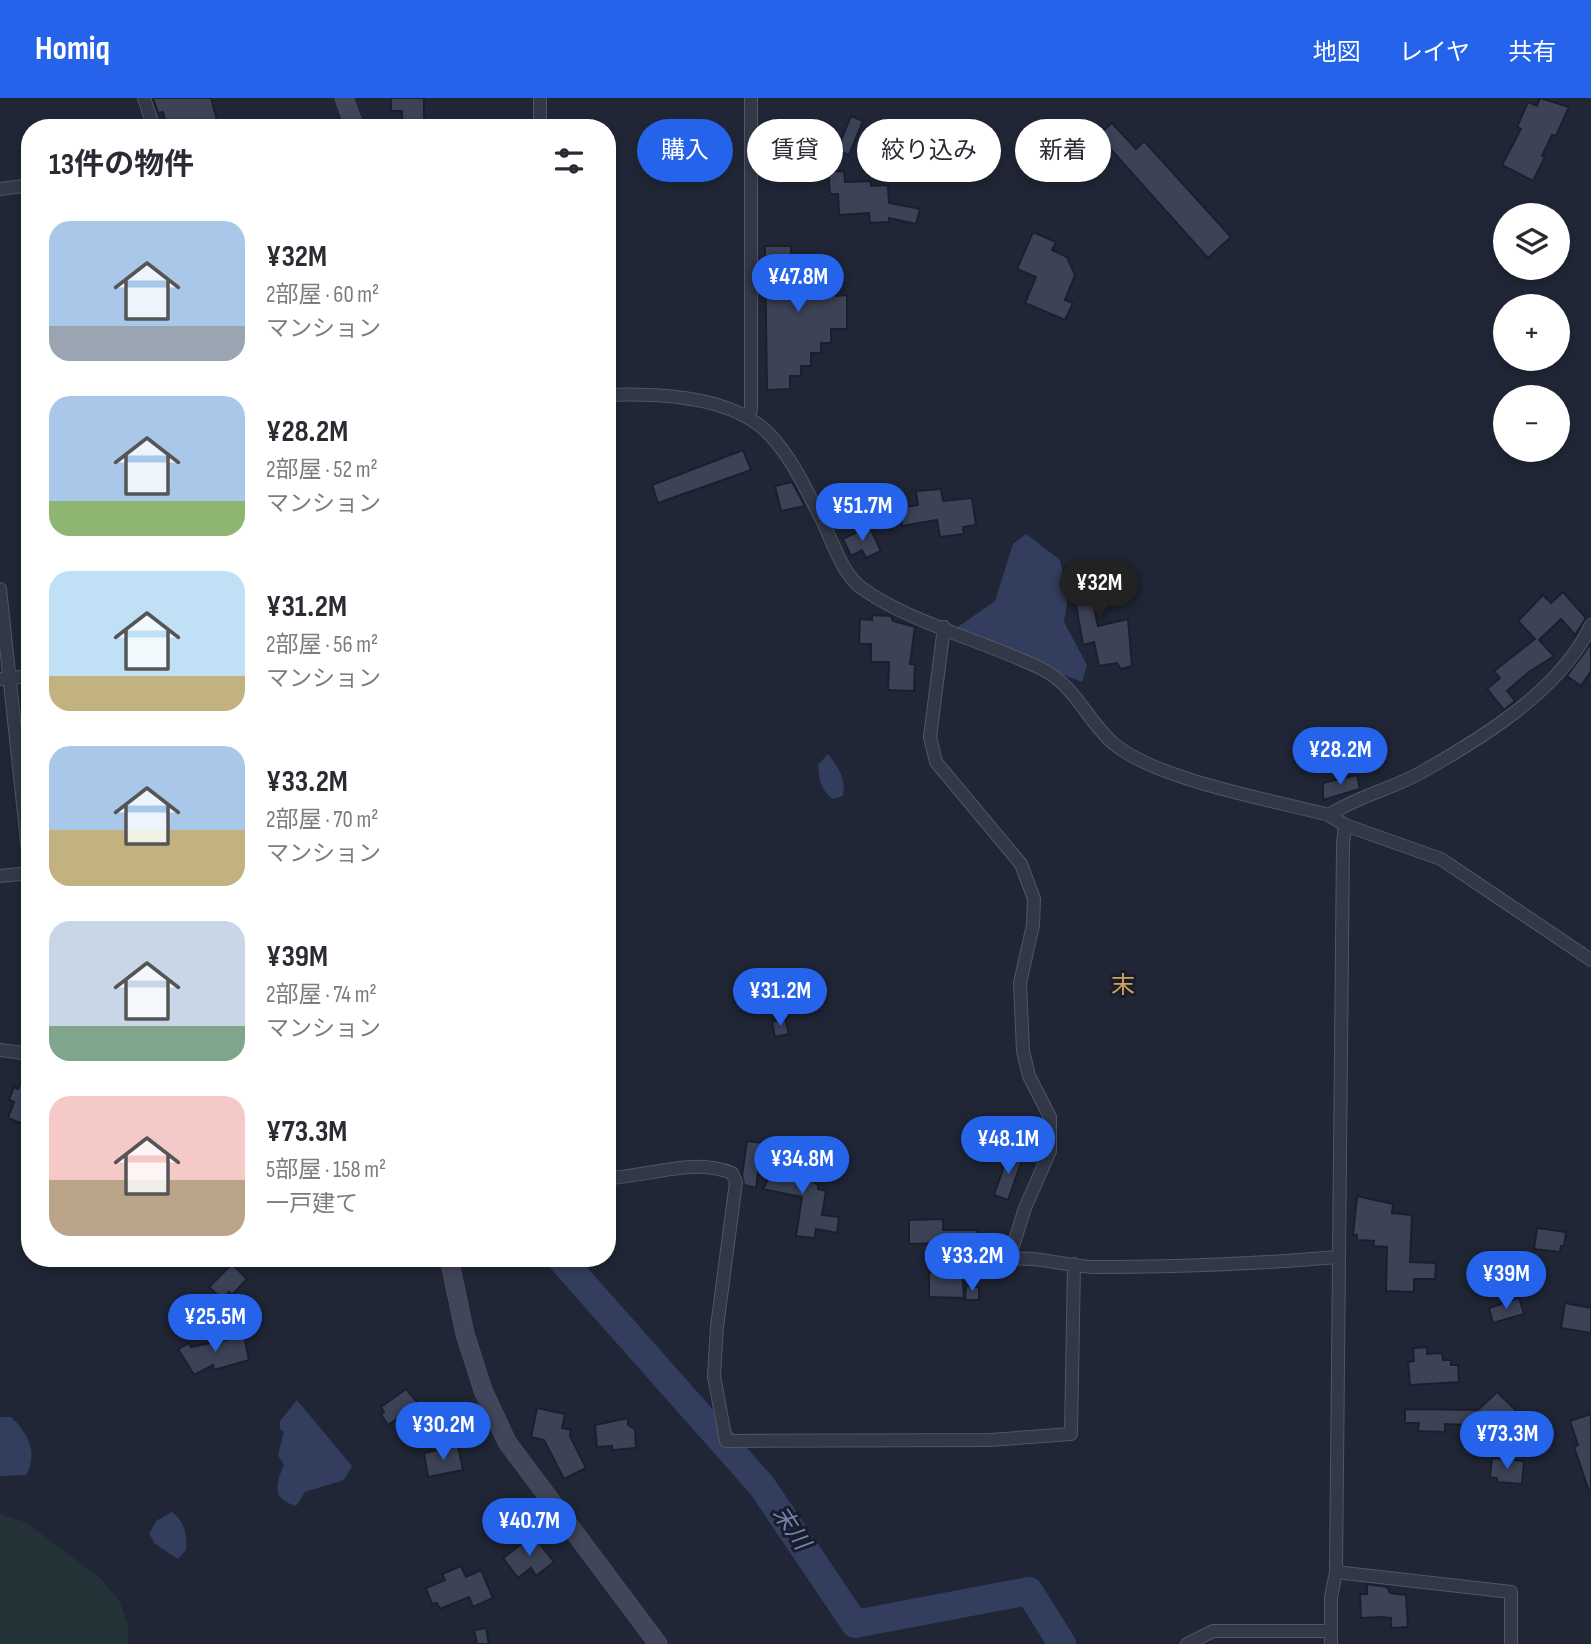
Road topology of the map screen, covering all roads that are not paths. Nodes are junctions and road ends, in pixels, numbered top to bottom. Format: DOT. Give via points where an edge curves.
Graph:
graph roads {
  1 [pos="144,98"];
  2 [pos="344,98"];
  3 [pos="540,98"];
  4 [pos="751,98"];
  5 [pos="151,119"];
  6 [pos="352,119"];
  7 [pos="540,119"];
  8 [pos="21,186"];
  9 [pos="0,188"];
  10 [pos="616,395"];
  11 [pos="748,417"];
  12 [pos="0,589"];
  13 [pos="1591,625"];
  14 [pos="944,627"];
  15 [pos="5,679"];
  16 [pos="21,803"];
  17 [pos="1329,815"];
  18 [pos="1345,825"];
  19 [pos="21,873"];
  20 [pos="0,876"];
  21 [pos="1591,960"];
  22 [pos="0,1050"];
  23 [pos="21,1053"];
  24 [pos="616,1177"];
  25 [pos="1337,1257"];
  26 [pos="1074,1264"];
  27 [pos="451,1267"];
  28 [pos="1336,1572"];
  29 [pos="1331,1637"];
  30 [pos="658,1644"];
  31 [pos="1187,1644"];
  32 [pos="1511,1644"];
  1 -- 5 [label="street"];
  2 -- 6 [label="main road"];
  3 -- 7 [label="street"];
  4 -- 11 [label="street"];
  8 -- 9 [label="street"];
  10 -- 11 [label="street" via="646,393 696,400"];
  11 -- 14 [label="street" via="770,435 794,466 857,584"];
  12 -- 15 [label="street"];
  13 -- 17 [label="street" via="1559,673 1518,709 1420,773"];
  14 -- 17 [label="street" via="1055,677 1075,694 1115,745 1149,765"];
  14 -- 26 [label="street" via="930,737 936,762 1021,864 1034,899 1020,983 1023,1051 1029,1076 1050,1117 1050,1151 1009,1259"];
  15 -- 16 [label="street"];
  17 -- 18 [label="street"];
  18 -- 21 [label="street" via="1441,859"];
  18 -- 25 [label="street"];
  19 -- 20 [label="street"];
  22 -- 23 [label="street"];
  24 -- 26 [label="street" via="681,1167 723,1169 732,1173 736,1182 714,1376 726,1441 989,1440 1071,1434"];
  25 -- 26 [label="street" via="1249,1265"];
  25 -- 28 [label="street"];
  27 -- 30 [label="main road" via="465,1334 483,1390 507,1442"];
  28 -- 29 [label="street"];
  28 -- 32 [label="street" via="1511,1592"];
  29 -- 31 [label="street" via="1213,1631"];
}
